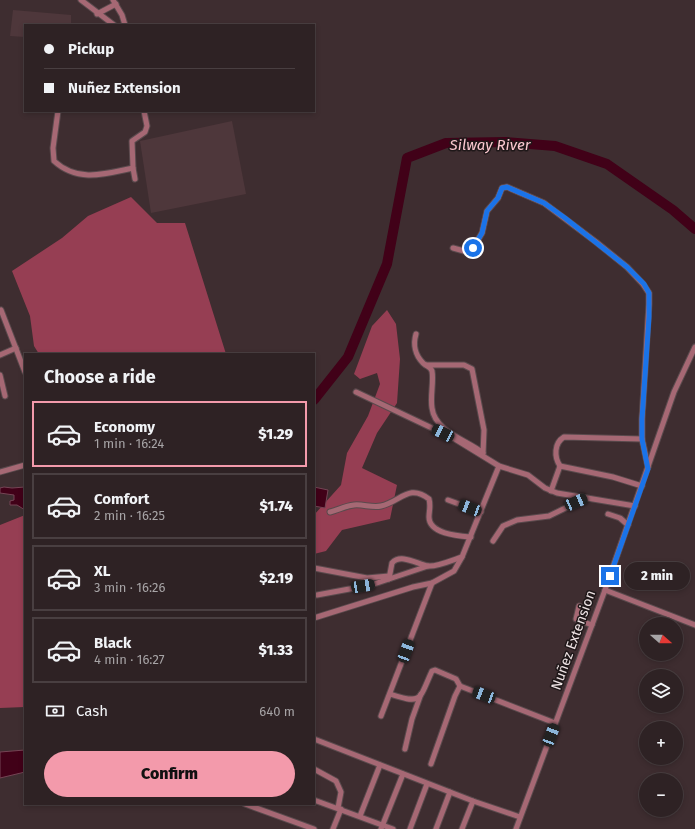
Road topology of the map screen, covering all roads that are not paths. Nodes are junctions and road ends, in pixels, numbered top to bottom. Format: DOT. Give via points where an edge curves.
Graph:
graph roads {
  1 [pos="81,0"];
  2 [pos="115,2"];
  3 [pos="97,14"];
  4 [pos="112,24"];
  5 [pos="124,24"];
  6 [pos="58,112"];
  7 [pos="144,112"];
  8 [pos="133,168"];
  9 [pos="135,179"];
  10 [pos="453,248"];
  11 [pos="0,311"];
  12 [pos="2,318"];
  13 [pos="416,334"];
  14 [pos="695,347"];
  15 [pos="16,348"];
  16 [pos="0,355"];
  17 [pos="426,365"];
  18 [pos="24,369"];
  19 [pos="0,376"];
  20 [pos="356,392"];
  21 [pos="6,396"];
  22 [pos="642,439"];
  23 [pos="483,455"];
  24 [pos="24,465"];
  25 [pos="499,466"];
  26 [pos="560,466"];
  27 [pos="648,469"];
  28 [pos="0,472"];
  29 [pos="642,486"];
  30 [pos="551,491"];
  31 [pos="587,498"];
  32 [pos="448,500"];
  33 [pos="635,506"];
  34 [pos="330,512"];
  35 [pos="481,512"];
  36 [pos="608,514"];
  37 [pos="628,525"];
  38 [pos="471,537"];
  39 [pos="493,541"];
  40 [pos="462,557"];
  41 [pos="429,566"];
  42 [pos="315,568"];
  43 [pos="389,577"];
  44 [pos="432,583"];
  45 [pos="605,590"];
  46 [pos="317,595"];
  47 [pos="579,606"];
  48 [pos="315,618"];
  49 [pos="592,625"];
  50 [pos="695,625"];
  51 [pos="460,686"];
  52 [pos="390,694"];
  53 [pos="421,694"];
  54 [pos="381,716"];
  55 [pos="555,723"];
  56 [pos="315,739"];
  57 [pos="405,749"];
  58 [pos="432,764"];
  59 [pos="380,765"];
  60 [pos="315,770"];
  61 [pos="403,774"];
  62 [pos="427,784"];
  63 [pos="450,792"];
  64 [pos="315,800"];
  65 [pos="473,801"];
  66 [pos="248,805"];
  67 [pos="261,805"];
  68 [pos="258,809"];
  69 [pos="340,809"];
  70 [pos="360,816"];
  71 [pos="520,817"];
  72 [pos="382,827"];
  73 [pos="314,829"];
  74 [pos="333,829"];
  75 [pos="393,829"];
  76 [pos="410,829"];
  77 [pos="436,829"];
  78 [pos="462,829"];
  79 [pos="516,829"];
  1 -- 3 [label="street"];
  2 -- 3 [label="street"];
  2 -- 5 [label="street"];
  3 -- 4 [label="street"];
  6 -- 8 [label="street" via="53,148 54,161 62,168 72,173 91,176"];
  7 -- 8 [label="street" via="145,132 133,139 131,144"];
  8 -- 9 [label="street"];
  10 -- 22 [label="street" via="464,251 473,248 482,233 487,211 498,198 502,188 507,187 544,203 627,267 644,284 649,293 649,304"];
  11 -- 12 [label="street"];
  12 -- 15 [label="street"];
  13 -- 17 [label="street" via="415,350"];
  14 -- 27 [label="street, Nuñez Extension" via="674,392"];
  15 -- 16 [label="street"];
  15 -- 18 [label="street"];
  17 -- 23 [label="street" via="432,372 431,406 438,424"];
  17 -- 23 [label="street" via="464,366 472,369 483,419"];
  19 -- 21 [label="street"];
  20 -- 23 [label="street"];
  22 -- 26 [label="street" via="564,437 556,453"];
  22 -- 27 [label="street"];
  23 -- 25 [label="street"];
  24 -- 28 [label="street"];
  25 -- 30 [label="street" via="528,475"];
  25 -- 35 [label="street"];
  26 -- 29 [label="street" via="614,477"];
  26 -- 30 [label="street"];
  27 -- 29 [label="street, Nuñez Extension"];
  29 -- 33 [label="street, Nuñez Extension"];
  30 -- 31 [label="street"];
  31 -- 33 [label="street"];
  31 -- 39 [label="street" via="548,516 517,520 503,526"];
  32 -- 35 [label="street"];
  33 -- 37 [label="street, Nuñez Extension"];
  34 -- 38 [label="street" via="354,505 380,506 406,494 419,493 429,499 429,519 434,528"];
  35 -- 38 [label="street"];
  36 -- 37 [label="street" via="620,518"];
  37 -- 45 [label="street, Nuñez Extension"];
  38 -- 40 [label="street"];
  40 -- 41 [label="street"];
  40 -- 44 [label="street" via="454,571"];
  41 -- 43 [label="street"];
  41 -- 43 [label="street" via="397,560 392,563"];
  42 -- 43 [label="street" via="367,578"];
  43 -- 46 [label="street" via="372,585"];
  44 -- 48 [label="street"];
  44 -- 52 [label="street"];
  45 -- 49 [label="street, Nuñez Extension"];
  45 -- 50 [label="street"];
  47 -- 49 [label="street" via="576,619"];
  49 -- 55 [label="street, Nuñez Extension"];
  51 -- 53 [label="street" via="456,679 435,670 432,671"];
  51 -- 55 [label="street"];
  51 -- 58 [label="street"];
  52 -- 53 [label="street" via="411,700"];
  52 -- 54 [label="street"];
  53 -- 57 [label="street"];
  55 -- 71 [label="street, Nuñez Extension"];
  56 -- 59 [label="street"];
  59 -- 61 [label="street"];
  59 -- 70 [label="street"];
  60 -- 69 [label="street" via="336,781 341,792"];
  61 -- 62 [label="street"];
  61 -- 72 [label="street"];
  62 -- 63 [label="street"];
  62 -- 76 [label="street"];
  63 -- 65 [label="street"];
  63 -- 77 [label="street"];
  64 -- 69 [label="street"];
  65 -- 71 [label="street"];
  65 -- 78 [label="street"];
  66 -- 68 [label="street"];
  67 -- 68 [label="street"];
  68 -- 73 [label="street"];
  69 -- 70 [label="street"];
  69 -- 74 [label="street"];
  70 -- 72 [label="street"];
  71 -- 79 [label="street, Nuñez Extension"];
  72 -- 75 [label="street"];
}
